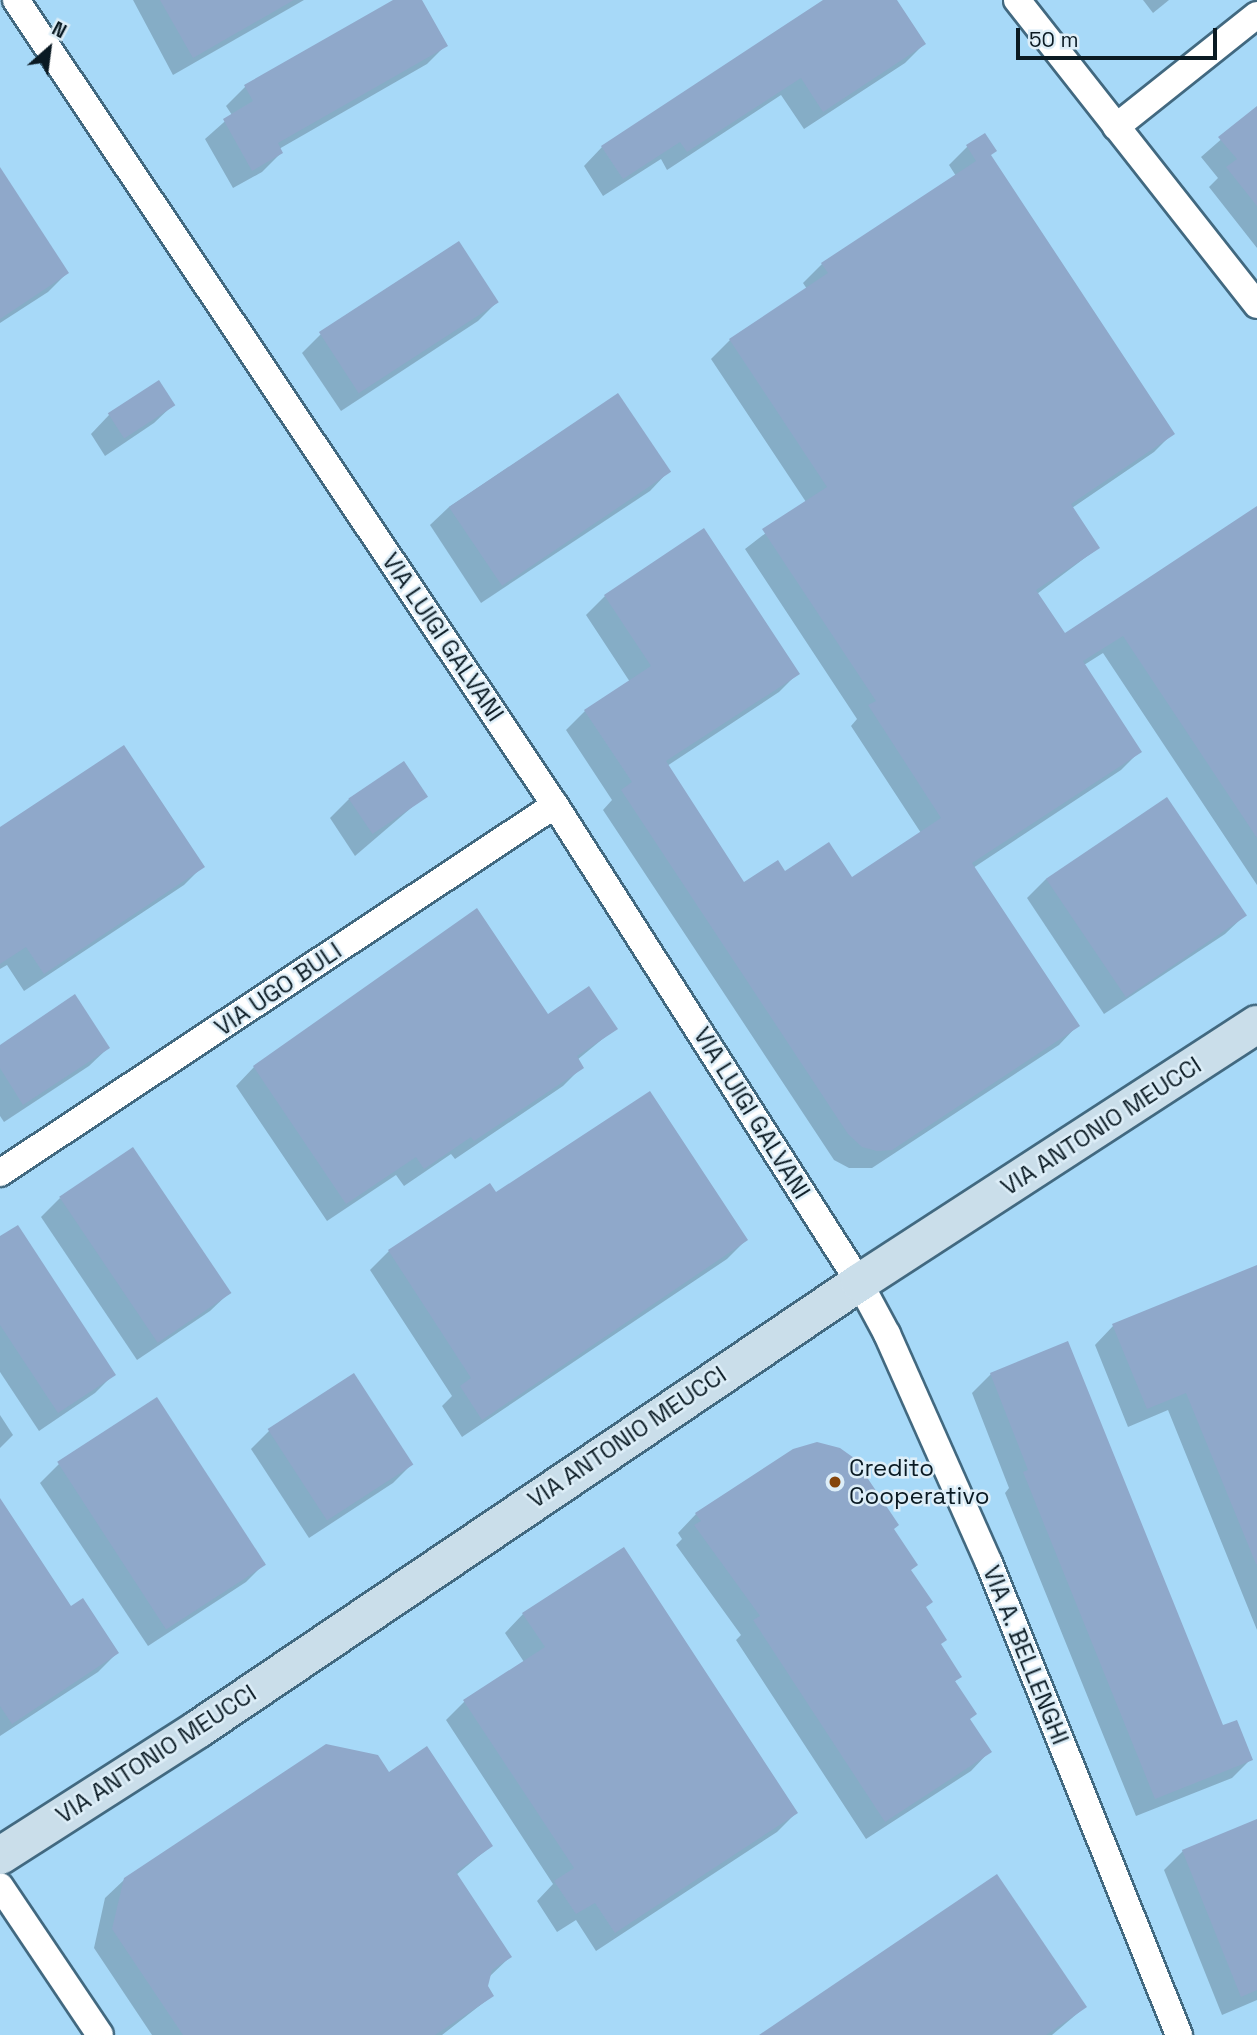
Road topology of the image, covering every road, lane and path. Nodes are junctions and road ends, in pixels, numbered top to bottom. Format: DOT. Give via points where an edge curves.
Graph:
graph roads {
  1 [pos="16,0"];
  2 [pos="1017,0"];
  3 [pos="1257,15"];
  4 [pos="1116,127"];
  5 [pos="1257,305"];
  6 [pos="555,805"];
  7 [pos="1257,1024"];
  8 [pos="0,1173"];
  9 [pos="859,1282"];
  10 [pos="0,1855"];
  11 [pos="0,1886"];
  12 [pos="100,2035"];
  13 [pos="1179,2035"];
  1 -- 6 [label="street, VIA LUIGI GALVANI"];
  2 -- 4 [label="street"];
  3 -- 4 [label="street"];
  4 -- 5 [label="street"];
  6 -- 8 [label="street, VIA UGO BULI"];
  6 -- 9 [label="street, VIA LUIGI GALVANI"];
  7 -- 9 [label="street, VIA ANTONIO MEUCCI"];
  9 -- 10 [label="street, VIA ANTONIO MEUCCI" via="197,1729"];
  9 -- 13 [label="street, VIA A. BELLENGHI" via="887,1334 989,1563"];
  11 -- 12 [label="street"];
}
